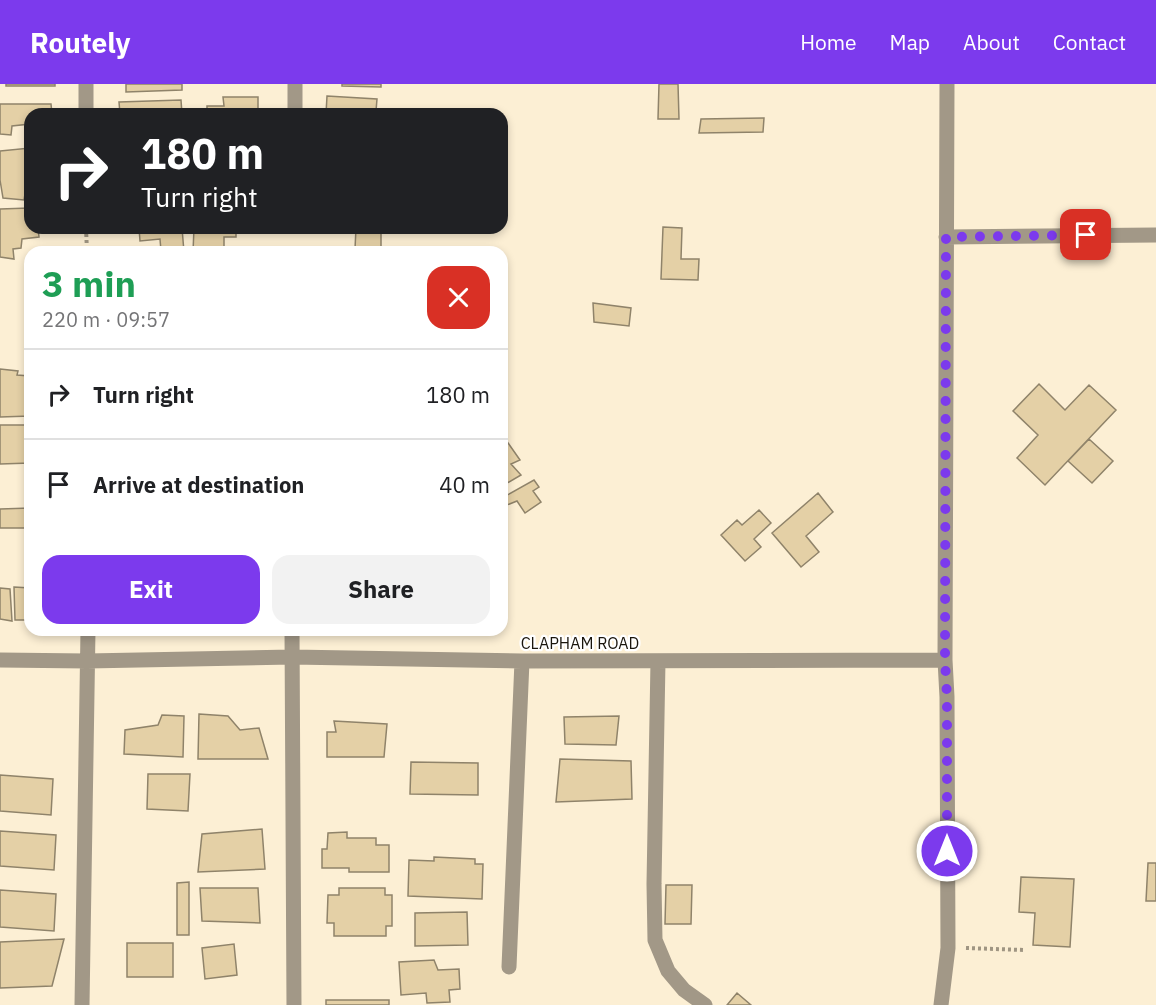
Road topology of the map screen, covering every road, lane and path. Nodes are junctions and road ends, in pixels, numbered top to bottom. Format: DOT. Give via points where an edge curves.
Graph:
graph roads {
  1 [pos="86,84"];
  2 [pos="295,84"];
  3 [pos="947,84"];
  4 [pos="86,108"];
  5 [pos="295,108"];
  6 [pos="1156,235"];
  7 [pos="946,237"];
  8 [pos="88,636"];
  9 [pos="292,636"];
  10 [pos="291,657"];
  11 [pos="0,660"];
  12 [pos="945,660"];
  13 [pos="87,661"];
  14 [pos="522,661"];
  15 [pos="658,661"];
  16 [pos="948,948"];
  17 [pos="1024,950"];
  18 [pos="509,967"];
  19 [pos="82,1005"];
  20 [pos="294,1005"];
  21 [pos="705,1005"];
  22 [pos="941,1005"];
  1 -- 4 [label="street"];
  2 -- 5 [label="street"];
  3 -- 7 [label="street"];
  6 -- 7 [label="street"];
  7 -- 12 [label="street"];
  8 -- 13 [label="street"];
  9 -- 10 [label="street"];
  10 -- 13 [label="street, CLAPHAM ROAD"];
  10 -- 14 [label="street, CLAPHAM ROAD"];
  10 -- 20 [label="street"];
  11 -- 13 [label="street, CLAPHAM ROAD"];
  12 -- 15 [label="street, CLAPHAM ROAD"];
  12 -- 16 [label="street"];
  13 -- 19 [label="street"];
  14 -- 15 [label="street, CLAPHAM ROAD"];
  14 -- 18 [label="street"];
  15 -- 21 [label="street" via="655,940 668,971 684,990"];
  16 -- 17 [label="path"];
  16 -- 22 [label="street"];
}
